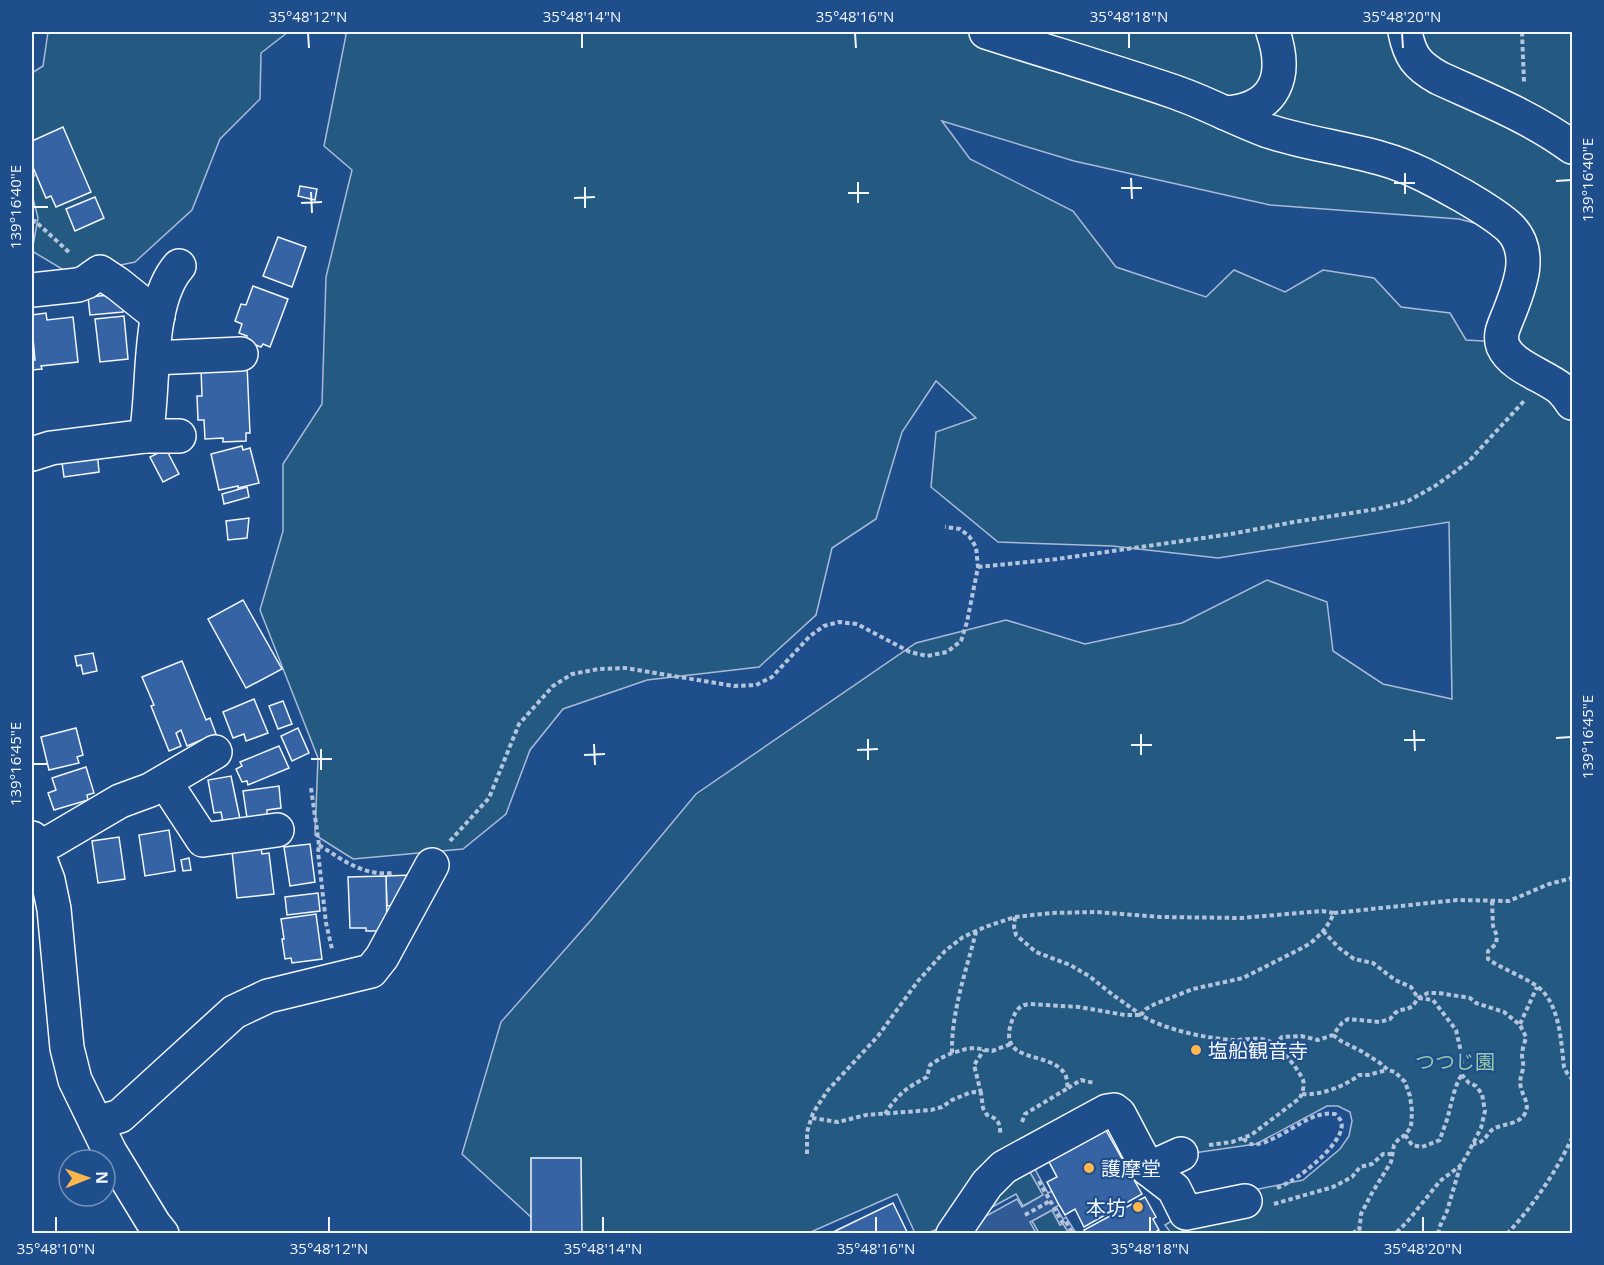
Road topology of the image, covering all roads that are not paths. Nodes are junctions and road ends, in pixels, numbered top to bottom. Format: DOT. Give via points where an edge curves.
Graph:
graph roads {
  1 [pos="986,32"];
  2 [pos="1273,32"];
  3 [pos="1403,37"];
  4 [pos="1225,113"];
  5 [pos="1572,147"];
  6 [pos="179,266"];
  7 [pos="32,290"];
  8 [pos="158,316"];
  9 [pos="241,354"];
  10 [pos="153,358"];
  11 [pos="1572,403"];
  12 [pos="146,436"];
  13 [pos="180,436"];
  14 [pos="32,454"];
  15 [pos="214,752"];
  16 [pos="165,782"];
  17 [pos="277,830"];
  18 [pos="33,842"];
  19 [pos="432,865"];
  20 [pos="96,1123"];
  21 [pos="1181,1154"];
  22 [pos="1148,1169"];
  23 [pos="1257,1204"];
  24 [pos="162,1233"];
  25 [pos="953,1233"];
  1 -- 4 [label="street" via="1174,92"];
  2 -- 4 [label="street" via="1280,56 1272,93 1241,112"];
  3 -- 5 [label="street" via="1425,70 1528,118"];
  4 -- 11 [label="street" via="1271,132 1399,164 1446,186 1509,227 1518,238 1523,264 1521,283 1501,332 1502,343 1514,360 1561,389"];
  6 -- 8 [label="street" via="172,274"];
  7 -- 8 [label="street" via="78,285 100,272"];
  8 -- 10 [label="street"];
  9 -- 10 [label="street"];
  10 -- 12 [label="street"];
  12 -- 13 [label="street"];
  12 -- 14 [label="street"];
  15 -- 16 [label="street"];
  16 -- 17 [label="street" via="203,840"];
  16 -- 18 [label="street" via="120,801 52,841"];
  18 -- 20 [label="street" via="54,909 67,1048 75,1080"];
  19 -- 20 [label="street" via="371,971 268,996 234,1012 120,1116"];
  20 -- 24 [label="street"];
  21 -- 22 [label="street"];
  22 -- 23 [label="street" via="1174,1189 1186,1213"];
  22 -- 25 [label="street" via="1119,1114 1107,1111 1020,1149 987,1184"];
}
